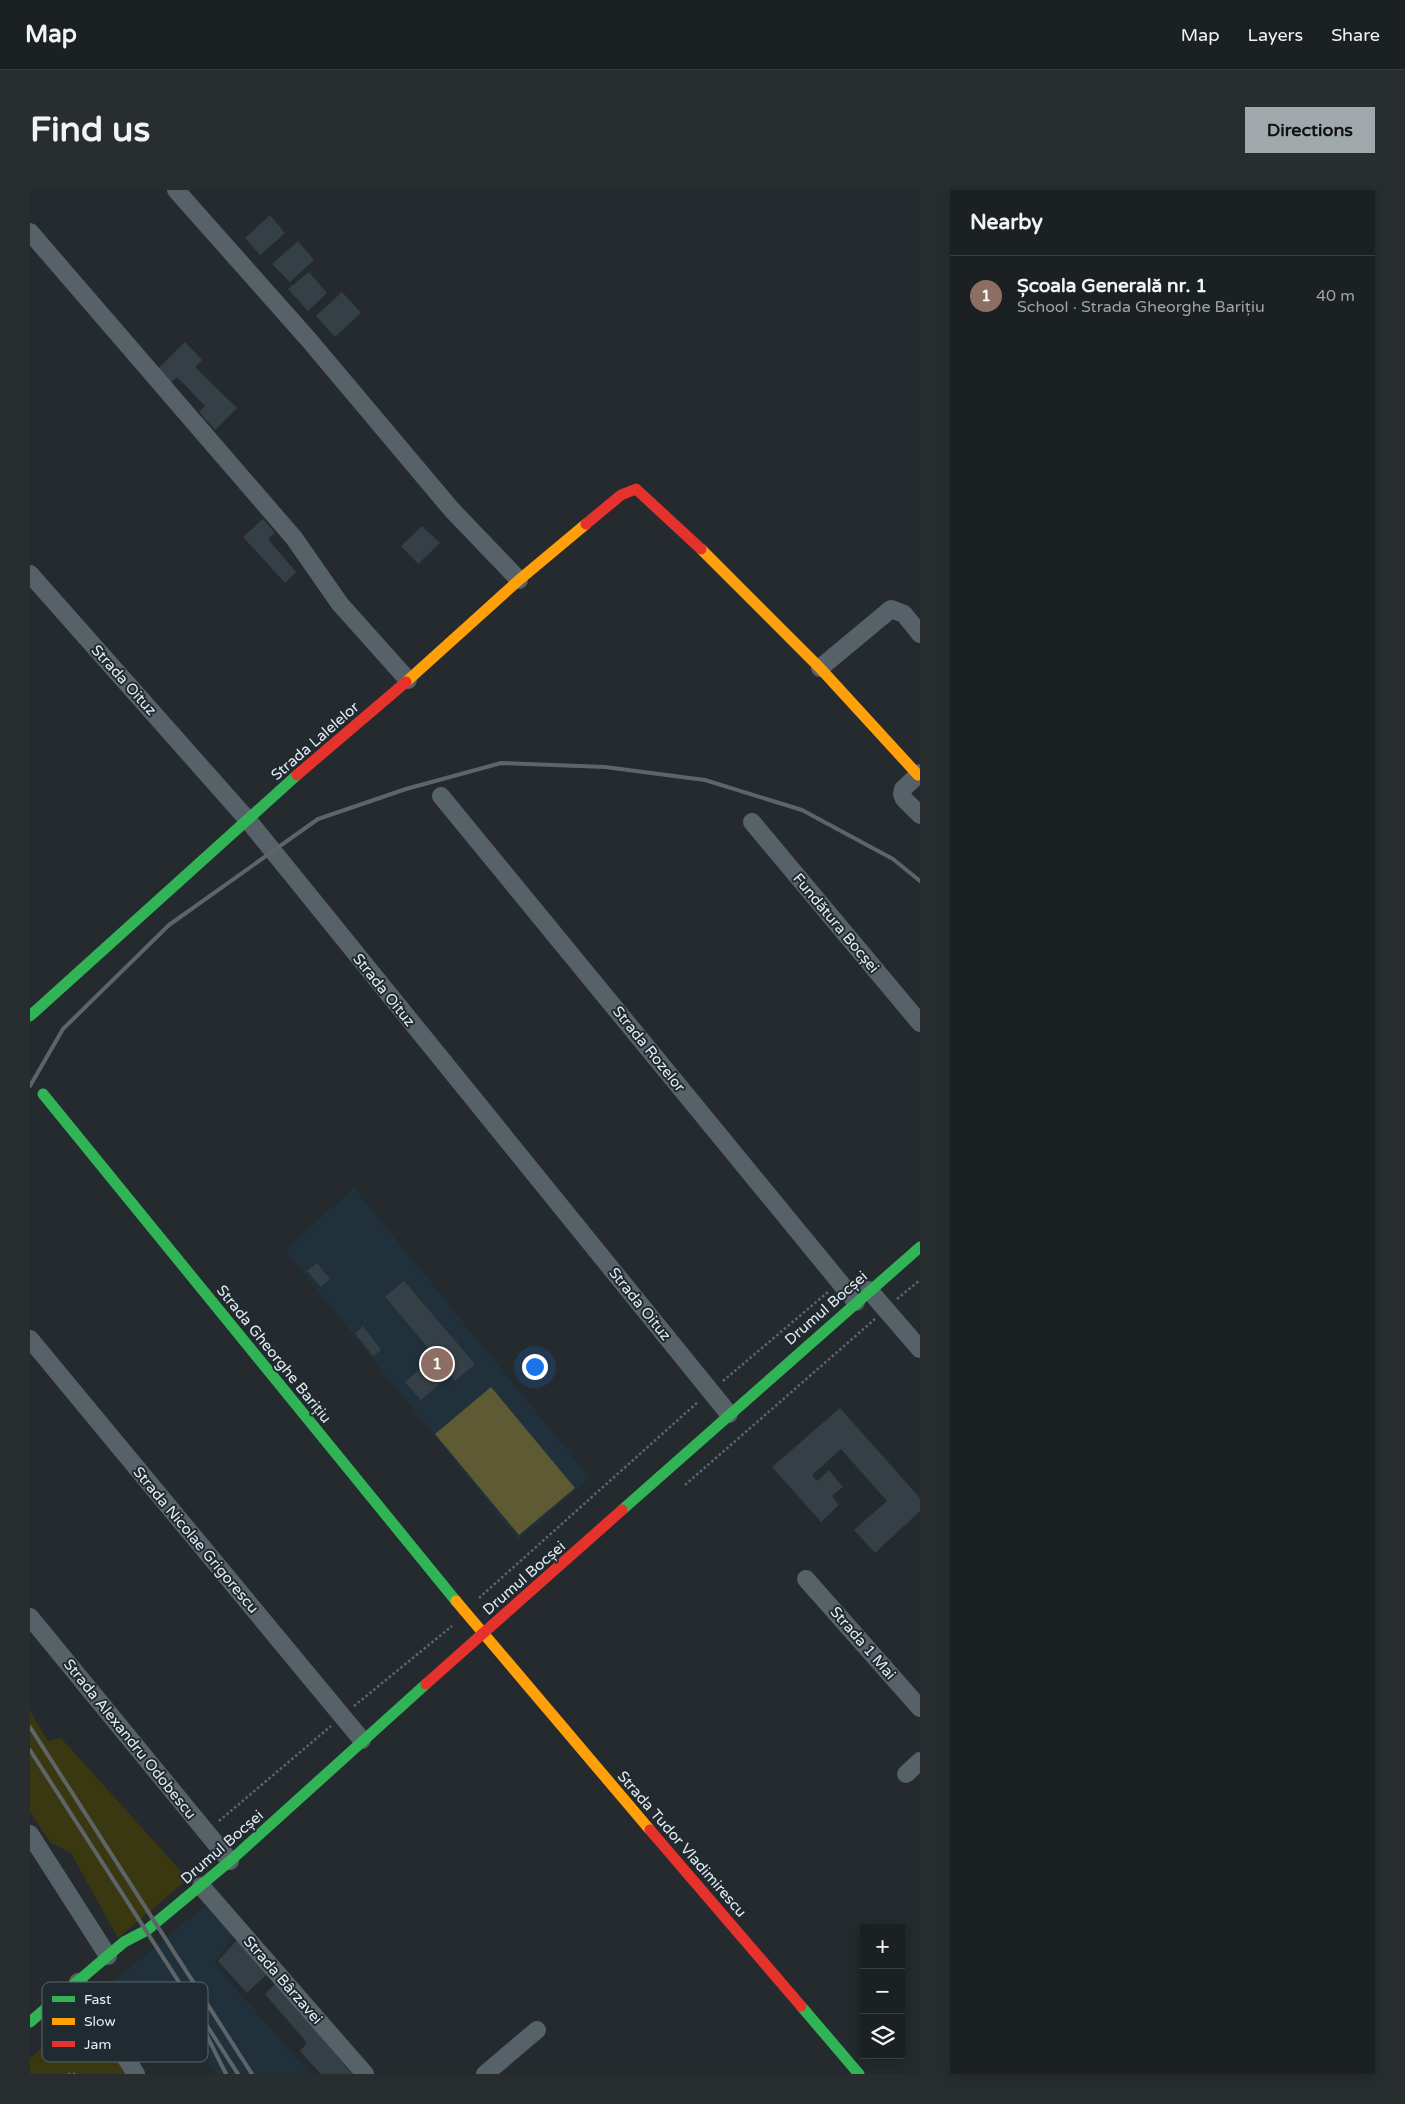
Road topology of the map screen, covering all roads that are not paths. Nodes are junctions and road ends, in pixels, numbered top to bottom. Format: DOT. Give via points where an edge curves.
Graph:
graph roads {
  1 [pos="176,190"];
  2 [pos="30,232"];
  3 [pos="30,574"];
  4 [pos="519,580"];
  5 [pos="920,634"];
  6 [pos="820,668"];
  7 [pos="408,680"];
  8 [pos="919,774"];
  9 [pos="441,796"];
  10 [pos="920,815"];
  11 [pos="247,820"];
  12 [pos="752,822"];
  13 [pos="30,1016"];
  14 [pos="920,1023"];
  15 [pos="43,1094"];
  16 [pos="920,1247"];
  17 [pos="869,1290"];
  18 [pos="856,1302"];
  19 [pos="30,1340"];
  20 [pos="920,1349"];
  21 [pos="729,1414"];
  22 [pos="806,1579"];
  23 [pos="30,1617"];
  24 [pos="482,1634"];
  25 [pos="920,1708"];
  26 [pos="362,1740"];
  27 [pos="920,1761"];
  28 [pos="906,1774"];
  29 [pos="30,1834"];
  30 [pos="230,1861"];
  31 [pos="201,1886"];
  32 [pos="108,1956"];
  33 [pos="78,1982"];
  34 [pos="42,2012"];
  35 [pos="30,2022"];
  36 [pos="537,2030"];
  37 [pos="128,2062"];
  38 [pos="136,2074"];
  39 [pos="365,2074"];
  40 [pos="485,2074"];
  41 [pos="859,2074"];
  1 -- 4 [label="street" via="309,340 452,510"];
  2 -- 7 [label="street" via="294,538 340,604"];
  3 -- 11 [label="street, Strada Oituz"];
  4 -- 6 [label="street, Strada Lalelelor" via="623,494 636,489"];
  4 -- 7 [label="street, Strada Lalelelor"];
  5 -- 6 [label="street" via="904,614 891,609"];
  6 -- 8 [label="street"];
  7 -- 11 [label="street, Strada Lalelelor"];
  8 -- 10 [label="street" via="902,794"];
  9 -- 18 [label="street, Strada Rozelor"];
  11 -- 13 [label="street, Strada Lalelelor"];
  11 -- 21 [label="street, Strada Oituz"];
  12 -- 14 [label="street, Fundătura Bocșei"];
  15 -- 24 [label="street, Strada Gheorghe Barițiu"];
  16 -- 17 [label="street, Drumul Bocșei"];
  17 -- 18 [label="street, Drumul Bocșei"];
  17 -- 20 [label="street"];
  18 -- 21 [label="street, Drumul Bocșei"];
  19 -- 26 [label="street, Strada Nicolae Grigorescu"];
  21 -- 24 [label="street, Drumul Bocșei"];
  22 -- 25 [label="street, Strada 1 Mai"];
  23 -- 30 [label="street, Strada Alexandru Odobescu"];
  24 -- 26 [label="street, Drumul Bocșei"];
  24 -- 41 [label="street, Strada Tudor Vladimirescu"];
  26 -- 30 [label="street, Drumul Bocșei"];
  27 -- 28 [label="street"];
  29 -- 32 [label="street"];
  30 -- 31 [label="street, Drumul Bocșei"];
  31 -- 32 [label="street, Drumul Bocșei" via="147,1930 124,1942"];
  31 -- 39 [label="street, Strada Bârzavei"];
  32 -- 33 [label="street, Drumul Bocșei"];
  34 -- 35 [label="street, Drumul Bocșei"];
  36 -- 40 [label="street"];
  37 -- 38 [label="street"];
}
